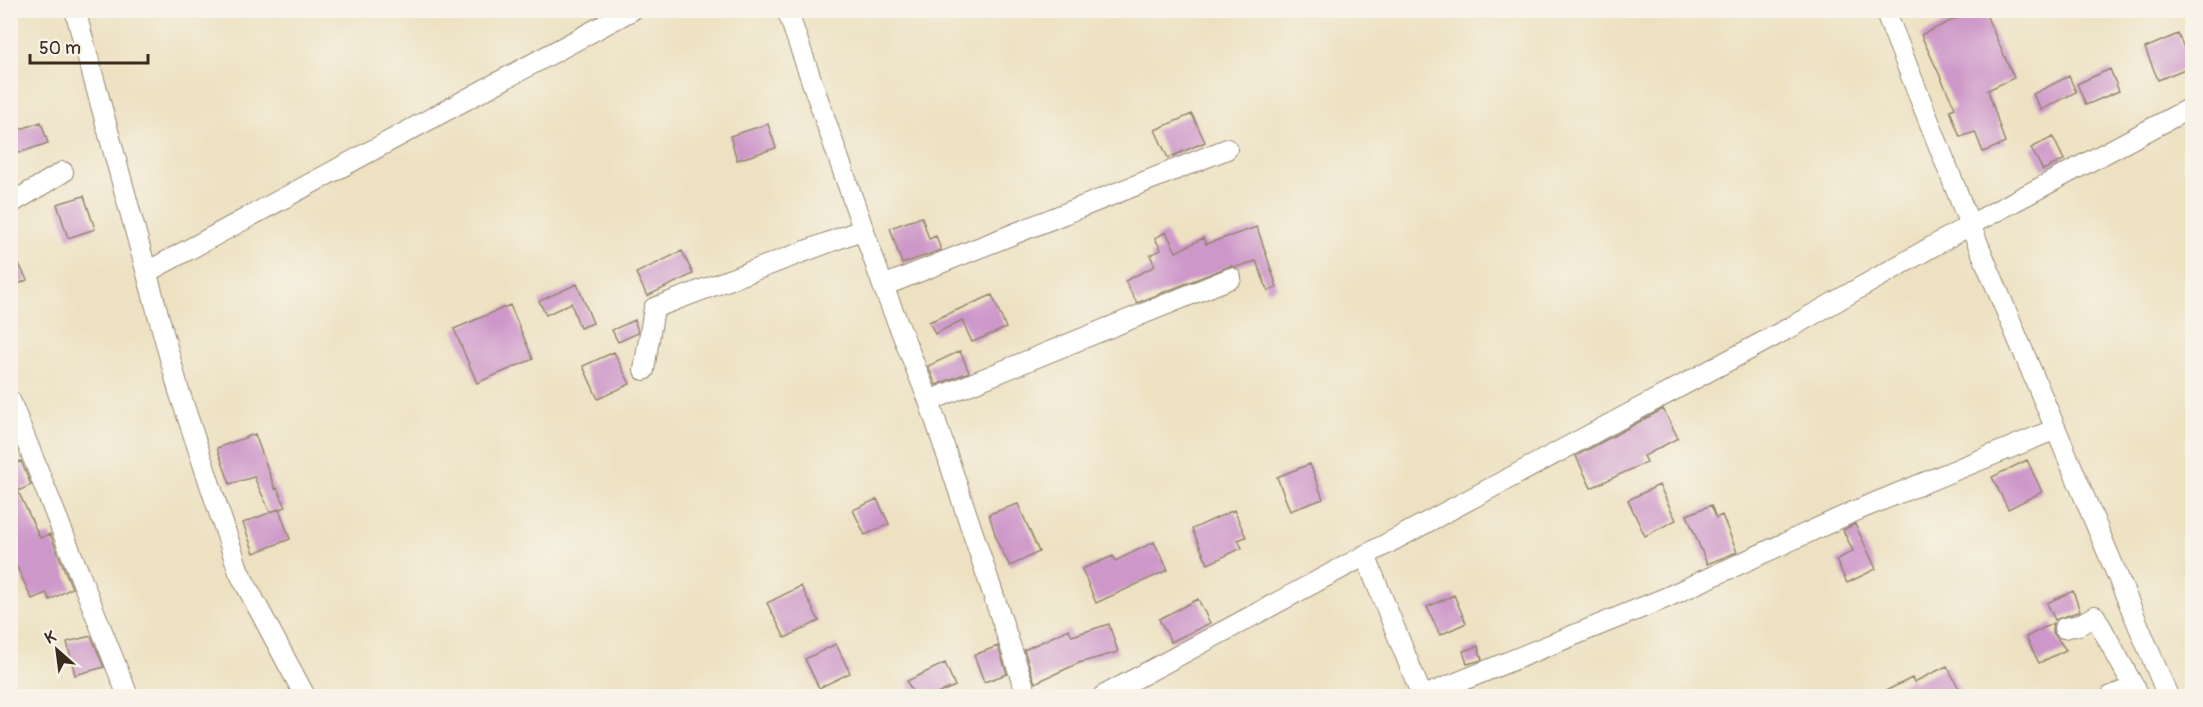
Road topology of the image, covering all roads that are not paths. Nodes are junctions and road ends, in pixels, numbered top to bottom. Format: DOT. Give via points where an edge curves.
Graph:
graph roads {
  1 [pos="75,10"];
  2 [pos="632,10"];
  3 [pos="787,10"];
  4 [pos="1885,10"];
  5 [pos="2193,107"];
  6 [pos="1227,149"];
  7 [pos="63,172"];
  8 [pos="10,204"];
  9 [pos="1970,225"];
  10 [pos="864,229"];
  11 [pos="147,272"];
  12 [pos="1231,278"];
  13 [pos="883,286"];
  14 [pos="644,370"];
  15 [pos="10,400"];
  16 [pos="928,401"];
  17 [pos="2056,429"];
  18 [pos="1365,555"];
  19 [pos="2064,628"];
  20 [pos="2137,692"];
  21 [pos="128,696"];
  22 [pos="305,696"];
  23 [pos="1028,696"];
  24 [pos="1103,696"];
  25 [pos="1423,696"];
  26 [pos="2111,696"];
  27 [pos="2168,696"];
  1 -- 11 [label="street"];
  2 -- 11 [label="street"];
  3 -- 10 [label="street"];
  4 -- 9 [label="street"];
  5 -- 9 [label="street"];
  6 -- 13 [label="street"];
  7 -- 8 [label="street"];
  9 -- 17 [label="street"];
  9 -- 18 [label="street"];
  10 -- 13 [label="street"];
  10 -- 14 [label="street" via="654,308"];
  11 -- 22 [label="street" via="179,391 239,572"];
  12 -- 16 [label="street"];
  13 -- 16 [label="street"];
  15 -- 21 [label="street"];
  16 -- 23 [label="street"];
  17 -- 25 [label="street" via="1855,511 1663,599"];
  17 -- 27 [label="street"];
  18 -- 24 [label="street"];
  18 -- 25 [label="street"];
  19 -- 20 [label="street" via="2095,616"];
  20 -- 26 [label="street"];
}
